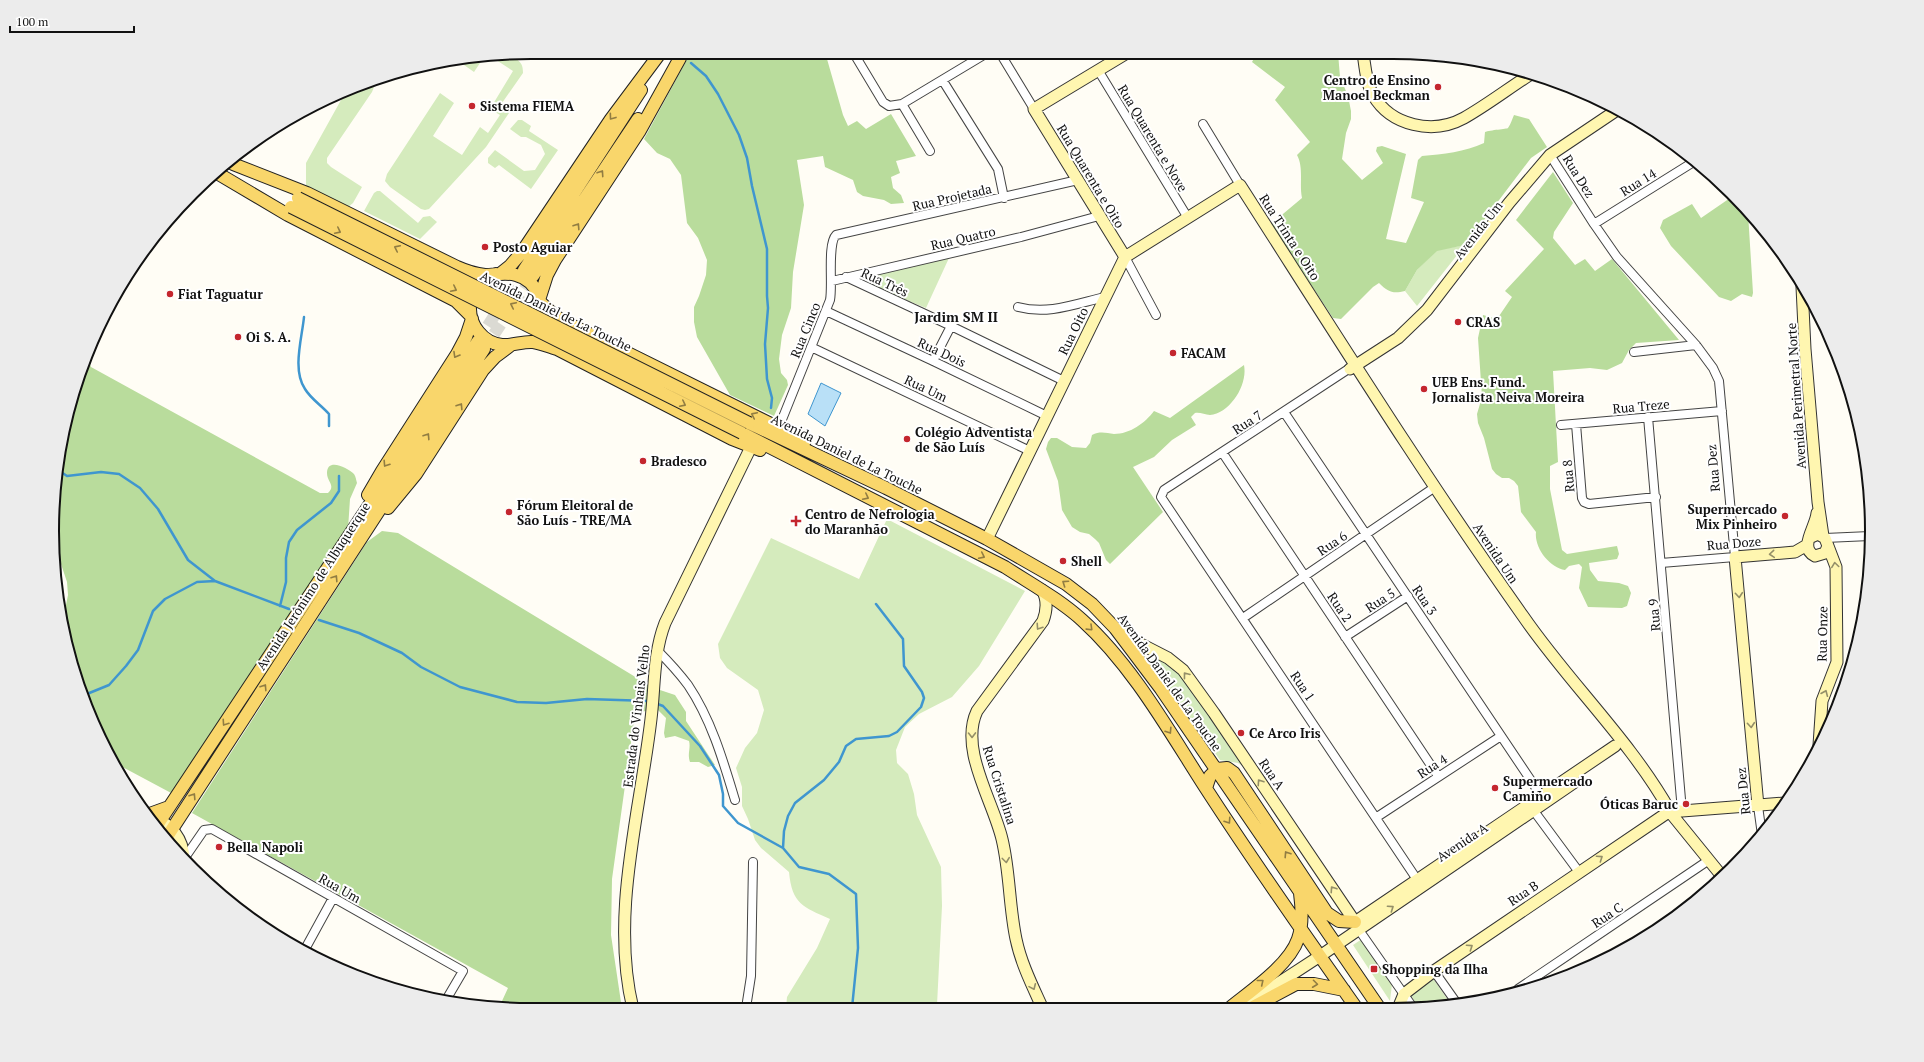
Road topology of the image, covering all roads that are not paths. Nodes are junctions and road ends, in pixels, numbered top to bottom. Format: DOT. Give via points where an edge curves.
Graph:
graph roads {
  1 [pos="656,59"];
  2 [pos="662,59"];
  3 [pos="679,59"];
  4 [pos="680,59"];
  5 [pos="857,59"];
  6 [pos="976,59"];
  7 [pos="1004,59"];
  8 [pos="1117,59"];
  9 [pos="1364,59"];
  10 [pos="1098,70"];
  11 [pos="1525,78"];
  12 [pos="943,81"];
  13 [pos="902,104"];
  14 [pos="1034,109"];
  15 [pos="1612,113"];
  16 [pos="1618,116"];
  17 [pos="1203,124"];
  18 [pos="930,151"];
  19 [pos="1551,157"];
  20 [pos="235,164"];
  21 [pos="1689,164"];
  22 [pos="234,165"];
  23 [pos="221,175"];
  24 [pos="222,175"];
  25 [pos="1078,180"];
  26 [pos="1240,185"];
  27 [pos="1004,198"];
  28 [pos="294,203"];
  29 [pos="1100,216"];
  30 [pos="1188,218"];
  31 [pos="1594,224"];
  32 [pos="833,238"];
  33 [pos="1124,257"];
  34 [pos="498,274"];
  35 [pos="846,277"];
  36 [pos="832,281"];
  37 [pos="1802,296"];
  38 [pos="1105,297"];
  39 [pos="540,300"];
  40 [pos="1018,307"];
  41 [pos="826,311"];
  42 [pos="1156,315"];
  43 [pos="471,317"];
  44 [pos="951,326"];
  45 [pos="515,344"];
  46 [pos="481,345"];
  47 [pos="1696,345"];
  48 [pos="811,347"];
  49 [pos="1634,352"];
  50 [pos="933,360"];
  51 [pos="1354,369"];
  52 [pos="1064,381"];
  53 [pos="1722,411"];
  54 [pos="1284,412"];
  55 [pos="1047,416"];
  56 [pos="1648,417"];
  57 [pos="1576,424"];
  58 [pos="1561,425"];
  59 [pos="779,427"];
  60 [pos="751,447"];
  61 [pos="1030,451"];
  62 [pos="1222,452"];
  63 [pos="831,480"];
  64 [pos="886,488"];
  65 [pos="1433,489"];
  66 [pos="1656,497"];
  67 [pos="1162,499"];
  68 [pos="1818,502"];
  69 [pos="1366,534"];
  70 [pos="1865,536"];
  71 [pos="987,539"];
  72 [pos="352,541"];
  73 [pos="1808,541"];
  74 [pos="1826,541"];
  75 [pos="1736,557"];
  76 [pos="1661,563"];
  77 [pos="1304,576"];
  78 [pos="1042,590"];
  79 [pos="1408,596"];
  80 [pos="1243,618"];
  81 [pos="1115,628"];
  82 [pos="1345,637"];
  83 [pos="657,650"];
  84 [pos="1820,732"];
  85 [pos="1501,736"];
  86 [pos="1620,746"];
  87 [pos="1217,769"];
  88 [pos="1438,776"];
  89 [pos="1206,788"];
  90 [pos="1544,799"];
  91 [pos="735,800"];
  92 [pos="1777,804"];
  93 [pos="1758,806"];
  94 [pos="169,807"];
  95 [pos="1531,807"];
  96 [pos="1670,811"];
  97 [pos="1682,811"];
  98 [pos="154,813"];
  99 [pos="1377,817"];
  100 [pos="160,821"];
  101 [pos="163,826"];
  102 [pos="1761,826"];
  103 [pos="172,829"];
  104 [pos="169,833"];
  105 [pos="183,849"];
  106 [pos="187,854"];
  107 [pos="1709,860"];
  108 [pos="753,862"];
  109 [pos="1579,872"];
  110 [pos="1719,872"];
  111 [pos="1420,883"];
  112 [pos="1299,891"];
  113 [pos="333,898"];
  114 [pos="1324,910"];
  115 [pos="1357,926"];
  116 [pos="1301,928"];
  117 [pos="1337,945"];
  118 [pos="307,946"];
  119 [pos="1320,956"];
  120 [pos="1434,971"];
  121 [pos="1526,984"];
  122 [pos="1344,990"];
  123 [pos="1404,994"];
  124 [pos="449,996"];
  125 [pos="1454,999"];
  126 [pos="1410,1002"];
  127 [pos="632,1003"];
  128 [pos="747,1003"];
  129 [pos="1040,1003"];
  130 [pos="1236,1003"];
  131 [pos="1248,1003"];
  132 [pos="1261,1003"];
  133 [pos="1353,1003"];
  134 [pos="1376,1003"];
  135 [pos="1400,1003"];
  1 -- 34 [label="main road, one-way" via="611,119 525,247 510,266"];
  2 -- 3 [label="main road, one-way" via="528,273"];
  39 -- 4 [label="main road, one-way" via="547,274 555,260 639,132"];
  5 -- 13 [label="street" via="883,102 893,107"];
  6 -- 12 [label="street"];
  7 -- 14 [label="street, Rua Quarenta e Oito"];
  8 -- 10 [label="street"];
  9 -- 11 [label="street" via="1372,93 1382,108 1414,125 1447,124 1464,118"];
  10 -- 14 [label="street"];
  10 -- 30 [label="street, Rua Quarenta e Nove"];
  12 -- 13 [label="street"];
  12 -- 27 [label="street" via="998,169"];
  13 -- 18 [label="street"];
  14 -- 25 [label="street, Rua Quarenta e Oito"];
  15 -- 19 [label="street, Avenida Um"];
  16 -- 19 [label="street, Avenida Um"];
  17 -- 26 [label="street, Rua Trinta e Oito"];
  19 -- 31 [label="street, Rua Dez"];
  19 -- 51 [label="street, Avenida Um" via="1508,203 1427,310 1398,338"];
  20 -- 34 [label="main road" via="307,193 457,267 473,273"];
  21 -- 31 [label="street, Rua 14"];
  22 -- 28 [label="main road, Avenida Daniel de La Touche"];
  23 -- 43 [label="main road" via="288,215 456,301"];
  24 -- 28 [label="main road, Avenida Daniel de La Touche"];
  25 -- 27 [label="street, Rua Projetada"];
  25 -- 29 [label="street, Rua Quarenta e Oito"];
  26 -- 30 [label="street"];
  26 -- 51 [label="street, Rua Trinta e Oito"];
  27 -- 32 [label="street, Rua Projetada"];
  28 -- 63 [label="main road, Avenida Daniel de La Touche, one-way, bridge"];
  64 -- 28 [label="main road, Avenida Daniel de La Touche, one-way, bridge"];
  29 -- 33 [label="street, Rua Quarenta e Oito"];
  29 -- 35 [label="street, Rua Quatro"];
  30 -- 33 [label="street"];
  31 -- 47 [label="street, Rua Dez" via="1617,258"];
  32 -- 36 [label="street, Rua Cinco"];
  33 -- 38 [label="street, Rua Oito"];
  33 -- 42 [label="street, Rua Quarenta e Oito"];
  34 -- 39 [label="main road" via="513,274 524,278 531,283"];
  34 -- 43 [label="main road" via="479,285 473,294 470,304"];
  35 -- 36 [label="street, Rua Quatro"];
  35 -- 44 [label="street, Rua Três"];
  36 -- 41 [label="street, Rua Cinco"];
  37 -- 68 [label="street, Avenida Perimetral Norte"];
  38 -- 40 [label="street" via="1045,311"];
  38 -- 52 [label="street, Rua Oito"];
  39 -- 45 [label="main road" via="542,313 535,331"];
  59 -- 39 [label="main road, one-way" via="565,322 555,316"];
  41 -- 48 [label="street, Rua Cinco"];
  41 -- 50 [label="street, Rua Dois"];
  43 -- 45 [label="main road" via="486,340 498,344"];
  43 -- 72 [label="main road, one-way" via="466,336 457,354 361,508"];
  44 -- 50 [label="street"];
  44 -- 52 [label="street, Rua Três"];
  45 -- 60 [label="main road" via="533,342 557,349"];
  72 -- 45 [label="main road, one-way" via="416,474 483,370 495,357"];
  46 -- 72 [label="main road, Avenida Jerônimo de Albuquerque"];
  47 -- 49 [label="street"];
  47 -- 53 [label="street, Rua Dez" via="1717,374"];
  48 -- 59 [label="street, Rua Cinco"];
  48 -- 61 [label="street, Rua Um"];
  50 -- 55 [label="street, Rua Dois"];
  51 -- 54 [label="street, Rua 7"];
  51 -- 65 [label="street, Avenida Um"];
  52 -- 55 [label="street, Rua Oito"];
  53 -- 56 [label="street, Rua Treze"];
  53 -- 75 [label="street, Rua Dez"];
  54 -- 62 [label="street, Rua 7"];
  54 -- 69 [label="street, Rua 3"];
  55 -- 61 [label="street, Rua Oito"];
  56 -- 57 [label="street, Rua Treze"];
  56 -- 66 [label="street, Rua 9"];
  57 -- 58 [label="street, Rua Treze"];
  57 -- 66 [label="street, Rua 8" via="1584,502 1589,504"];
  59 -- 64 [label="main road"];
  60 -- 63 [label="main road"];
  60 -- 83 [label="street, Estrada do Vinhais Velho" via="664,623"];
  61 -- 71 [label="street, Rua Oito"];
  62 -- 67 [label="street, Rua 7" via="1164,490"];
  62 -- 77 [label="street, Rua 2"];
  63 -- 78 [label="main road, Avenida Daniel de La Touche, one-way" via="1005,567"];
  64 -- 71 [label="main road, Avenida Daniel de La Touche"];
  65 -- 69 [label="street, Rua 6"];
  65 -- 86 [label="street, Avenida Um" via="1542,645"];
  66 -- 76 [label="street, Rua 9"];
  67 -- 80 [label="street, Rua 1"];
  68 -- 73 [label="street, Avenida Perimetral Norte" via="1816,521"];
  68 -- 74 [label="street, Avenida Perimetral Norte"];
  69 -- 77 [label="street, Rua 6"];
  69 -- 79 [label="street, Rua 3"];
  70 -- 74 [label="street" via="1838,537"];
  81 -- 71 [label="main road, Avenida Daniel de La Touche, one-way" via="1092,604 1066,584"];
  72 -- 94 [label="main road, Avenida Jerônimo de Albuquerque, one-way"];
  103 -- 72 [label="main road, Avenida Jerônimo de Albuquerque, one-way"];
  73 -- 74 [label="street" via="1818,534"];
  73 -- 74 [label="street" via="1809,552 1815,556 1825,553"];
  73 -- 75 [label="street, Rua Doze, one-way" via="1795,552"];
  84 -- 74 [label="street, Rua Onze, one-way" via="1822,701 1837,662 1836,567"];
  75 -- 76 [label="street, Rua Doze"];
  75 -- 93 [label="street, Rua Dez, one-way"];
  76 -- 97 [label="street, Rua 9"];
  77 -- 80 [label="street, Rua 6"];
  77 -- 82 [label="street, Rua 2"];
  78 -- 89 [label="main road, Avenida Daniel de La Touche, one-way" via="1082,620 1111,651 1162,721"];
  78 -- 129 [label="street, Rua Cristalina, one-way" via="1046,601 1043,621 977,711 971,736 977,764 1002,838 1018,947"];
  79 -- 82 [label="street, Rua 5"];
  79 -- 85 [label="street, Rua 3"];
  80 -- 99 [label="street, Rua 1"];
  81 -- 87 [label="main road, Avenida Daniel de La Touche"];
  115 -- 81 [label="street, Rua A, one-way" via="1183,670 1168,658 1131,640"];
  82 -- 88 [label="street, Rua 2"];
  83 -- 91 [label="street" via="687,684 701,706 723,758"];
  83 -- 127 [label="street, Estrada do Vinhais Velho" via="652,718 627,881 626,976"];
  85 -- 88 [label="street, Rua 4"];
  85 -- 90 [label="street, Rua 3"];
  86 -- 90 [label="street, Avenida A"];
  86 -- 96 [label="street, Avenida Um" via="1659,790"];
  87 -- 89 [label="main road" via="1210,776"];
  87 -- 112 [label="main road, Avenida Daniel de La Touche"];
  114 -- 87 [label="main road, one-way" via="1234,773 1227,768"];
  88 -- 99 [label="street, Rua 4"];
  89 -- 116 [label="main road, Avenida Daniel de La Touche, one-way"];
  90 -- 95 [label="street, Avenida A"];
  92 -- 93 [label="street"];
  93 -- 97 [label="street"];
  93 -- 102 [label="street, Rua Dez"];
  94 -- 98 [label="main road"];
  94 -- 100 [label="main road, Avenida Jerônimo de Albuquerque"];
  95 -- 109 [label="street"];
  95 -- 111 [label="street, Avenida A"];
  96 -- 97 [label="street"];
  96 -- 107 [label="street, Avenida Um"];
  109 -- 96 [label="street, Rua B, one-way"];
  99 -- 111 [label="street, Rua 1"];
  101 -- 103 [label="street"];
  103 -- 104 [label="main road, Avenida Jerônimo de Albuquerque"];
  103 -- 105 [label="street"];
  106 -- 113 [label="street, Rua Um" via="204,830 212,830"];
  107 -- 110 [label="street, Avenida Um"];
  107 -- 121 [label="street, Rua C"];
  108 -- 128 [label="street" via="751,976"];
  120 -- 109 [label="street, Rua B, one-way"];
  111 -- 115 [label="street, Avenida A"];
  112 -- 116 [label="main road"];
  112 -- 117 [label="main road, Avenida Daniel de La Touche"];
  113 -- 118 [label="street"];
  113 -- 124 [label="street, Rua Um" via="463,971"];
  114 -- 115 [label="main road" via="1336,920"];
  114 -- 117 [label="main road"];
  115 -- 117 [label="street, Avenida A"];
  115 -- 123 [label="street, Rua A"];
  116 -- 119 [label="main road, Avenida Daniel de La Touche"];
  130 -- 116 [label="main road, one-way" via="1283,962 1296,944"];
  117 -- 119 [label="street, Avenida A"];
  117 -- 134 [label="main road, Avenida Daniel de La Touche"];
  119 -- 122 [label="main road, Avenida Daniel de La Touche"];
  119 -- 131 [label="street, Avenida A"];
  120 -- 123 [label="street, Rua B"];
  120 -- 125 [label="street"];
  132 -- 122 [label="main road, one-way" via="1296,984 1314,984"];
  122 -- 133 [label="main road, Avenida Daniel de La Touche"];
  123 -- 126 [label="street, Rua A"];
  123 -- 135 [label="street, Rua B"];
}
